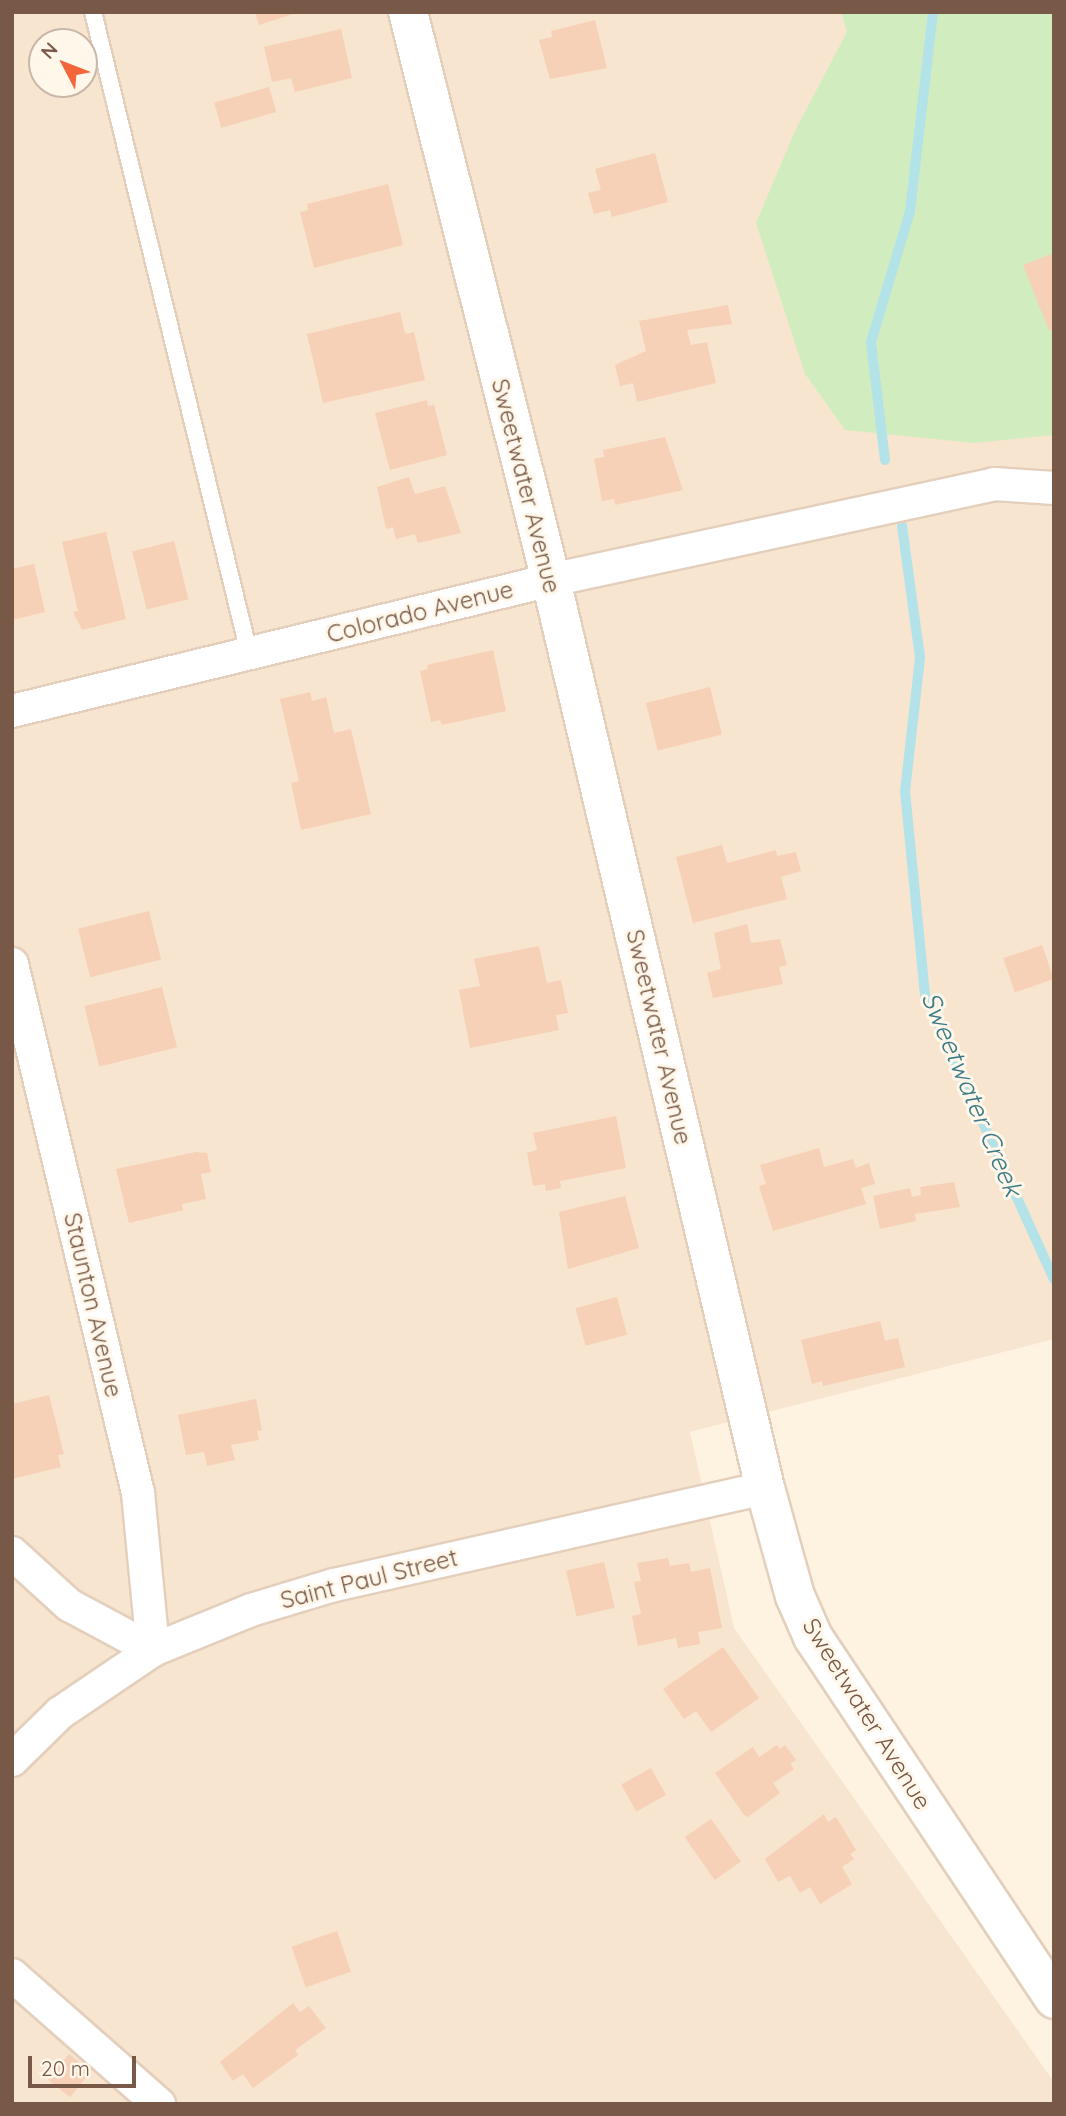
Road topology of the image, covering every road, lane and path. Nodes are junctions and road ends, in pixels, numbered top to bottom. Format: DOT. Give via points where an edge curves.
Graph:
graph roads {
  1 [pos="93,12"];
  2 [pos="408,12"];
  3 [pos="1054,488"];
  4 [pos="551,580"];
  5 [pos="249,653"];
  6 [pos="12,711"];
  7 [pos="12,964"];
  8 [pos="765,1488"];
  9 [pos="12,1553"];
  10 [pos="153,1650"];
  11 [pos="12,1760"];
  12 [pos="12,1975"];
  13 [pos="1054,1999"];
  14 [pos="159,2104"];
  1 -- 5 [label="lane"];
  2 -- 4 [label="street, Sweetwater Avenue"];
  3 -- 4 [label="street, Colorado Avenue" via="994,484"];
  4 -- 5 [label="street, Colorado Avenue"];
  4 -- 8 [label="street, Sweetwater Avenue"];
  5 -- 6 [label="street, Colorado Avenue"];
  7 -- 10 [label="street, Staunton Avenue" via="138,1493"];
  8 -- 10 [label="street, Saint Paul Street" via="334,1585 251,1610"];
  8 -- 13 [label="street, Sweetwater Avenue" via="796,1596 813,1637"];
  9 -- 10 [label="street" via="69,1605"];
  10 -- 11 [label="street, Saint Paul Street" via="60,1713"];
  12 -- 14 [label="street"];
}
